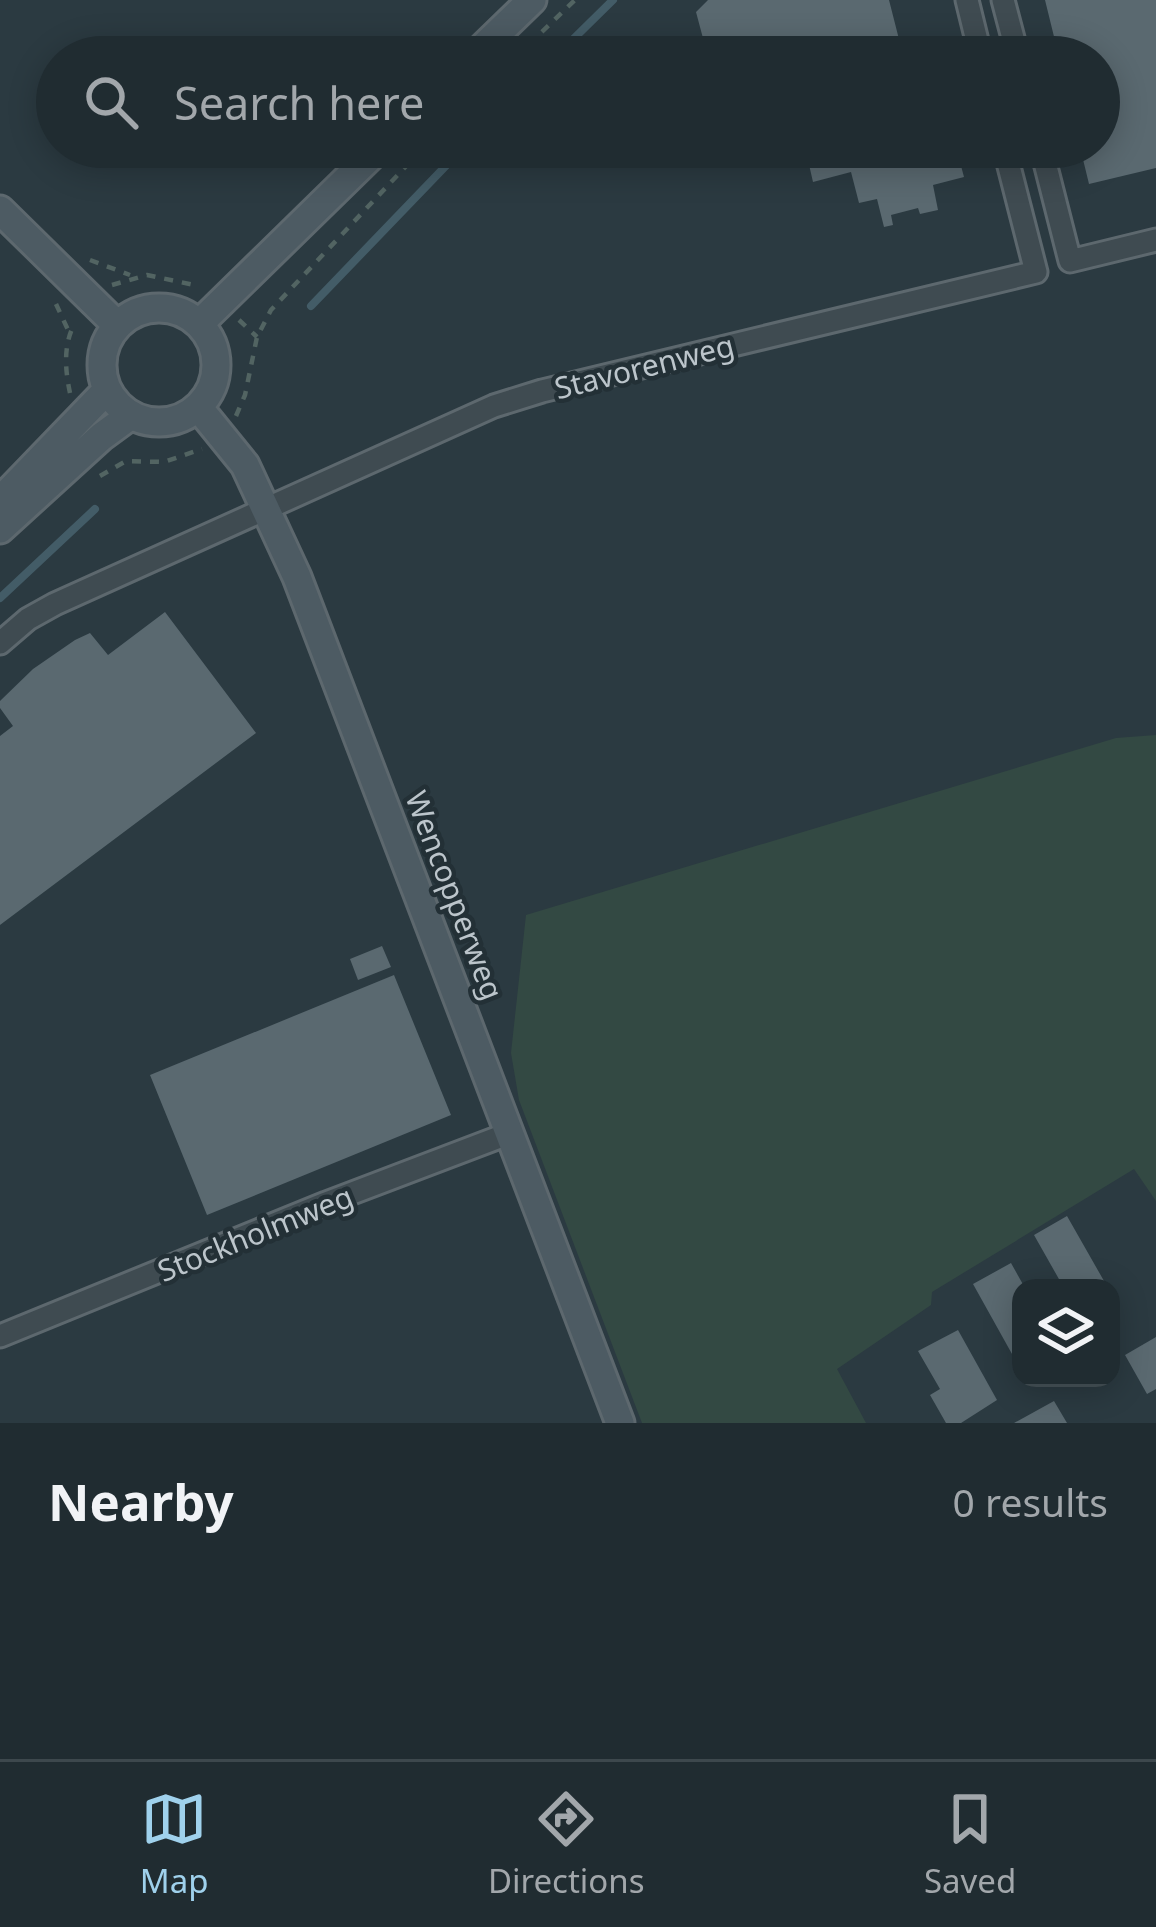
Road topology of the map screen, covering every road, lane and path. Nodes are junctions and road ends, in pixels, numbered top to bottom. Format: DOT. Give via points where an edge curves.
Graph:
graph roads {
  1 [pos="532,0"];
  2 [pos="575,0"];
  3 [pos="967,0"];
  4 [pos="1003,0"];
  5 [pos="495,36"];
  6 [pos="538,36"];
  7 [pos="976,36"];
  8 [pos="1012,36"];
  9 [pos="359,168"];
  10 [pos="404,168"];
  11 [pos="1009,168"];
  12 [pos="1046,168"];
  13 [pos="0,210"];
  14 [pos="1156,240"];
  15 [pos="199,324"];
  16 [pos="117,326"];
  17 [pos="107,390"];
  18 [pos="198,407"];
  19 [pos="131,415"];
  20 [pos="220,433"];
  21 [pos="85,484"];
  22 [pos="0,501"];
  23 [pos="268,508"];
  24 [pos="0,530"];
  25 [pos="0,644"];
  26 [pos="511,1133"];
  27 [pos="0,1336"];
  28 [pos="620,1423"];
  1 -- 5 [label="street"];
  2 -- 6 [label="path"];
  3 -- 7 [label="street"];
  4 -- 8 [label="street"];
  9 -- 15 [label="street"];
  10 -- 20 [label="path" via="271,310 239,412"];
  11 -- 23 [label="street, Stavorenweg" via="1036,272 542,391"];
  12 -- 14 [label="street" via="1070,261"];
  13 -- 16 [label="street"];
  15 -- 16 [label="street" via="164,308 139,311"];
  15 -- 18 [label="street" via="216,366"];
  16 -- 17 [label="street" via="102,356"];
  17 -- 19 [label="street"];
  17 -- 22 [label="street"];
  18 -- 19 [label="street" via="171,421"];
  18 -- 20 [label="street, Wencopperweg"];
  19 -- 24 [label="street"];
  20 -- 21 [label="path" via="197,453 126,461"];
  20 -- 23 [label="street, Wencopperweg"];
  23 -- 25 [label="street" via="55,604"];
  23 -- 26 [label="street, Wencopperweg"];
  26 -- 27 [label="street, Stockholmweg"];
  26 -- 28 [label="street, Wencopperweg"];
}
